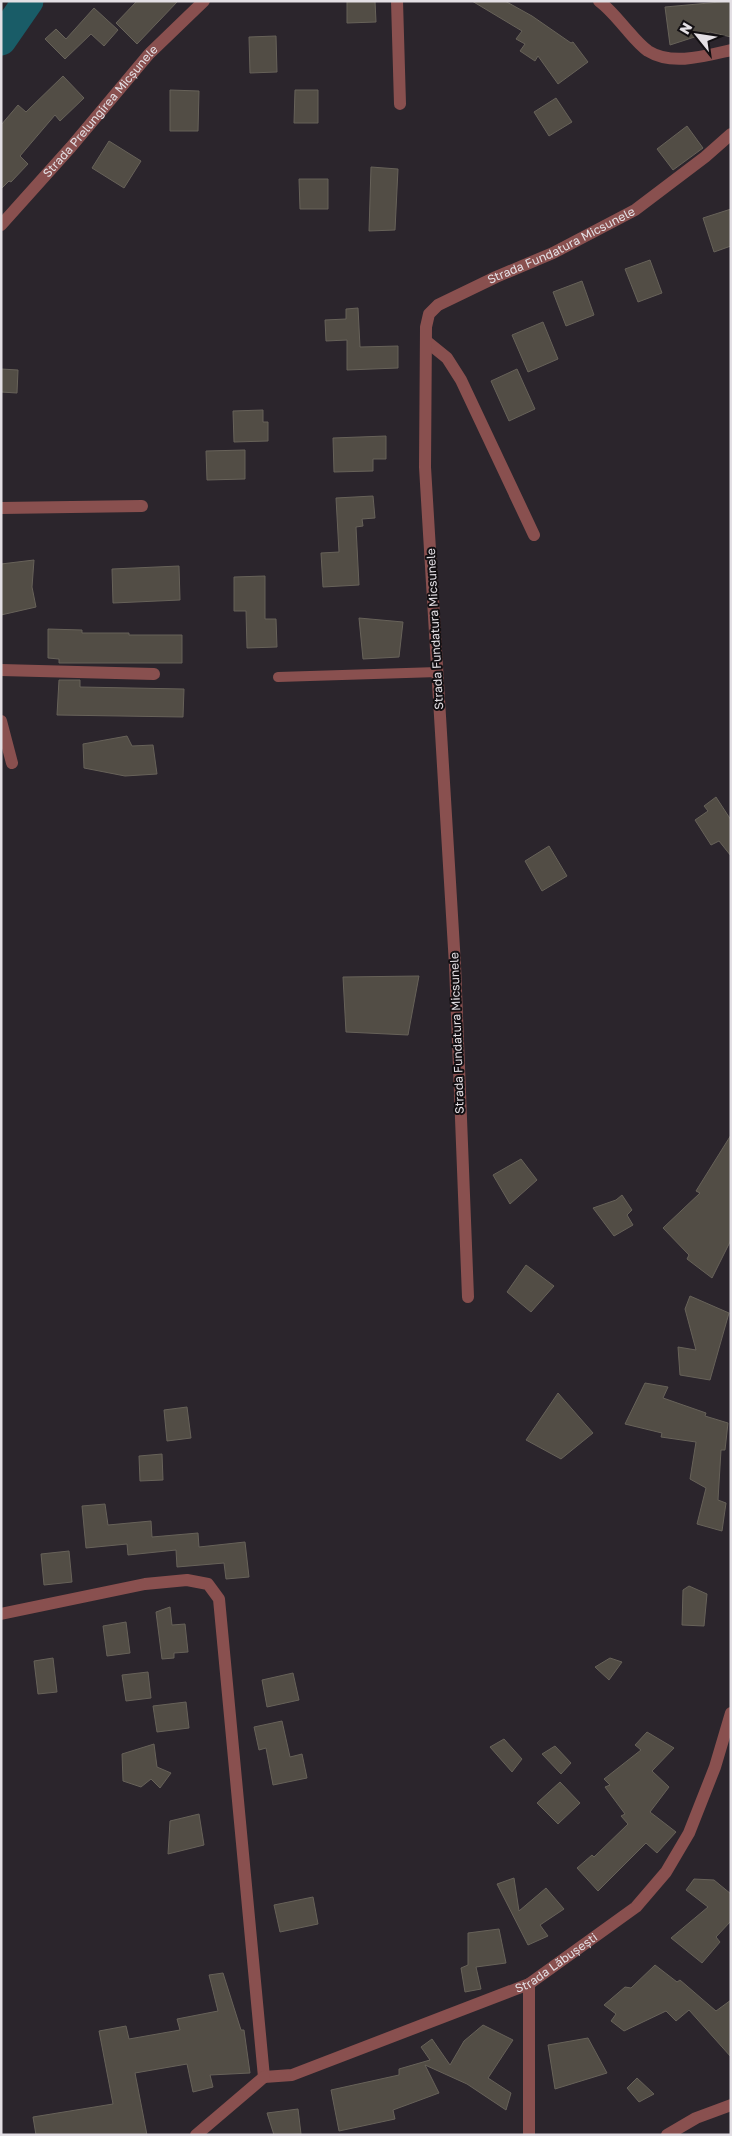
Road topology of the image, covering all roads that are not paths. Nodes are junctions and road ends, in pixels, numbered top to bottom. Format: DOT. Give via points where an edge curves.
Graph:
graph roads {
  1 [pos="204,1"];
  2 [pos="397,1"];
  3 [pos="599,1"];
  4 [pos="731,50"];
  5 [pos="400,104"];
  6 [pos="731,134"];
  7 [pos="1,226"];
  8 [pos="426,341"];
  9 [pos="142,506"];
  10 [pos="1,508"];
  11 [pos="534,535"];
  12 [pos="1,670"];
  13 [pos="438,672"];
  14 [pos="154,674"];
  15 [pos="278,677"];
  16 [pos="1,722"];
  17 [pos="12,763"];
  18 [pos="468,1297"];
  19 [pos="1,1614"];
  20 [pos="731,1713"];
  21 [pos="529,1984"];
  22 [pos="264,2077"];
  23 [pos="731,2105"];
  24 [pos="196,2135"];
  25 [pos="529,2135"];
  26 [pos="667,2135"];
  1 -- 7 [label="street, Strada Prelungirea Micșunele" via="149,54"];
  2 -- 5 [label="street"];
  3 -- 4 [label="street" via="612,10 646,50 664,58"];
  6 -- 8 [label="street, Strada Fundatura Micsunele" via="634,210 553,253 438,305 429,314"];
  8 -- 11 [label="street" via="447,358 461,380"];
  8 -- 13 [label="street, Strada Fundatura Micsunele" via="425,467"];
  9 -- 10 [label="street"];
  12 -- 14 [label="street"];
  13 -- 15 [label="lane"];
  13 -- 18 [label="street, Strada Fundatura Micsunele" via="455,965"];
  16 -- 17 [label="street"];
  19 -- 22 [label="street" via="145,1584 187,1580 208,1584 219,1599"];
  20 -- 21 [label="street, Strada Lăbușești" via="715,1767 688,1833 666,1872 636,1907"];
  21 -- 22 [label="street, Strada Lăbușești" via="292,2075"];
  21 -- 25 [label="street"];
  22 -- 24 [label="street"];
  23 -- 26 [label="street" via="696,2118"];
}
